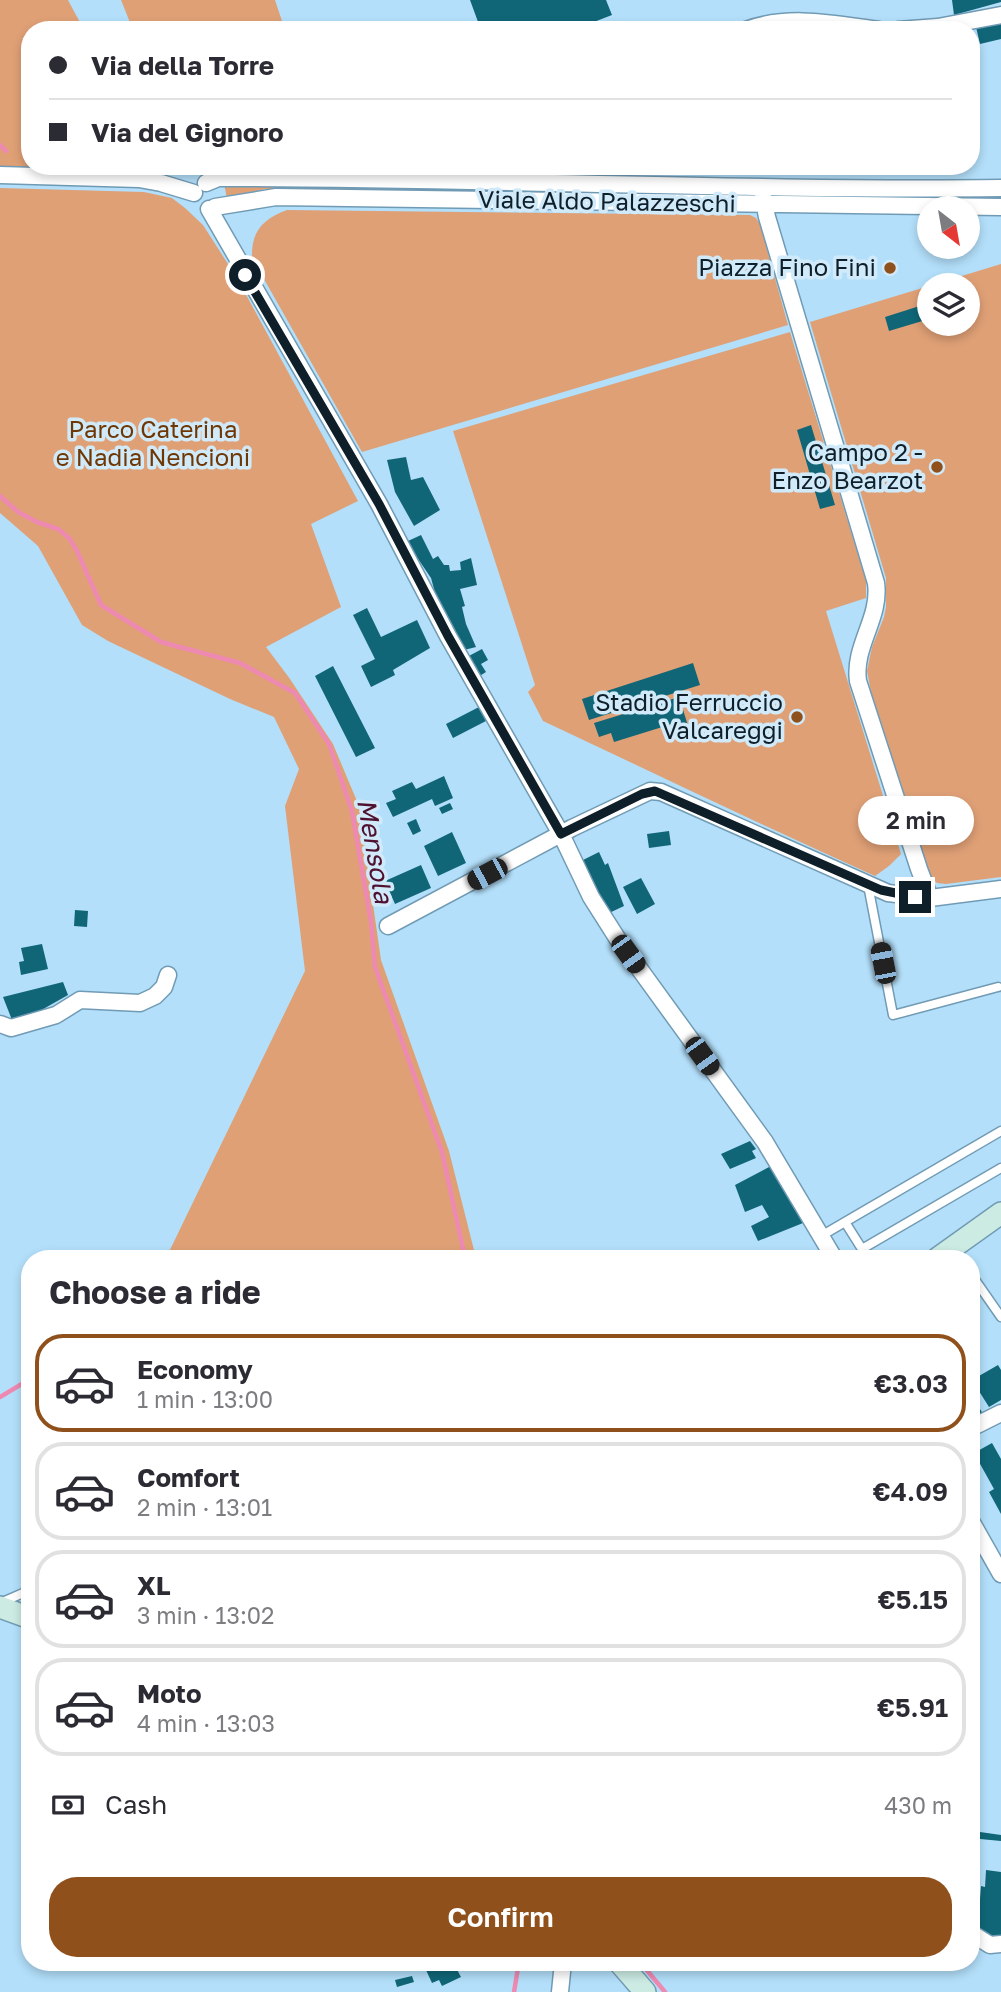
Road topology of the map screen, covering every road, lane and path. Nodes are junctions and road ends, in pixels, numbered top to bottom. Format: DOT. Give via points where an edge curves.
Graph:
graph roads {
  1 [pos="1001,15"];
  2 [pos="787,21"];
  3 [pos="806,21"];
  4 [pos="970,21"];
  5 [pos="0,175"];
  6 [pos="1001,175"];
  7 [pos="763,187"];
  8 [pos="200,188"];
  9 [pos="973,188"];
  10 [pos="1001,188"];
  11 [pos="763,205"];
  12 [pos="1001,207"];
  13 [pos="212,208"];
  14 [pos="561,834"];
  15 [pos="868,885"];
  16 [pos="1001,889"];
  17 [pos="930,898"];
  18 [pos="388,926"];
  19 [pos="168,975"];
  20 [pos="998,987"];
  21 [pos="0,1024"];
  22 [pos="1001,1130"];
  23 [pos="1001,1168"];
  24 [pos="1001,1213"];
  25 [pos="845,1222"];
  26 [pos="821,1236"];
  27 [pos="829,1250"];
  28 [pos="955,1250"];
  29 [pos="980,1287"];
  30 [pos="1001,1317"];
  31 [pos="1001,1412"];
  32 [pos="980,1423"];
  33 [pos="980,1537"];
  34 [pos="1001,1574"];
  35 [pos="21,1594"];
  36 [pos="0,1605"];
  37 [pos="21,1614"];
  38 [pos="980,1939"];
  39 [pos="1001,1944"];
  40 [pos="561,1971"];
  41 [pos="627,1971"];
  42 [pos="560,1992"];
  43 [pos="645,1992"];
  1 -- 4 [label="street"];
  2 -- 3 [label="street"];
  5 -- 8 [label="street" via="139,179"];
  6 -- 9 [label="street"];
  7 -- 8 [label="street, Viale Aldo Palazzeschi" via="218,178"];
  7 -- 9 [label="street, Viale Aldo Palazzeschi"];
  7 -- 11 [label="street"];
  8 -- 13 [label="street" via="194,200 198,206"];
  8 -- 13 [label="street" via="214,185 220,192 220,200"];
  9 -- 10 [label="street, Viale Aldo Palazzeschi"];
  11 -- 12 [label="street, Viale Aldo Palazzeschi"];
  11 -- 13 [label="street, Viale Aldo Palazzeschi" via="276,197"];
  11 -- 17 [label="street" via="876,583 876,607 859,656 858,681"];
  13 -- 14 [label="street"];
  14 -- 15 [label="street" via="655,791"];
  14 -- 18 [label="street"];
  14 -- 26 [label="street" via="590,897 765,1142"];
  15 -- 17 [label="street"];
  15 -- 20 [label="lane" via="893,1016"];
  16 -- 17 [label="street"];
  19 -- 21 [label="street" via="164,987 140,1003 80,1000 56,1015 11,1028"];
  22 -- 25 [label="lane"];
  23 -- 25 [label="lane" via="862,1249"];
  24 -- 28 [label="street"];
  25 -- 26 [label="lane"];
  26 -- 27 [label="street"];
  29 -- 30 [label="lane"];
  31 -- 32 [label="street"];
  33 -- 34 [label="street"];
  35 -- 36 [label="lane"];
  36 -- 37 [label="street"];
  38 -- 39 [label="street" via="990,1945"];
  40 -- 42 [label="street"];
  41 -- 43 [label="street"];
}
